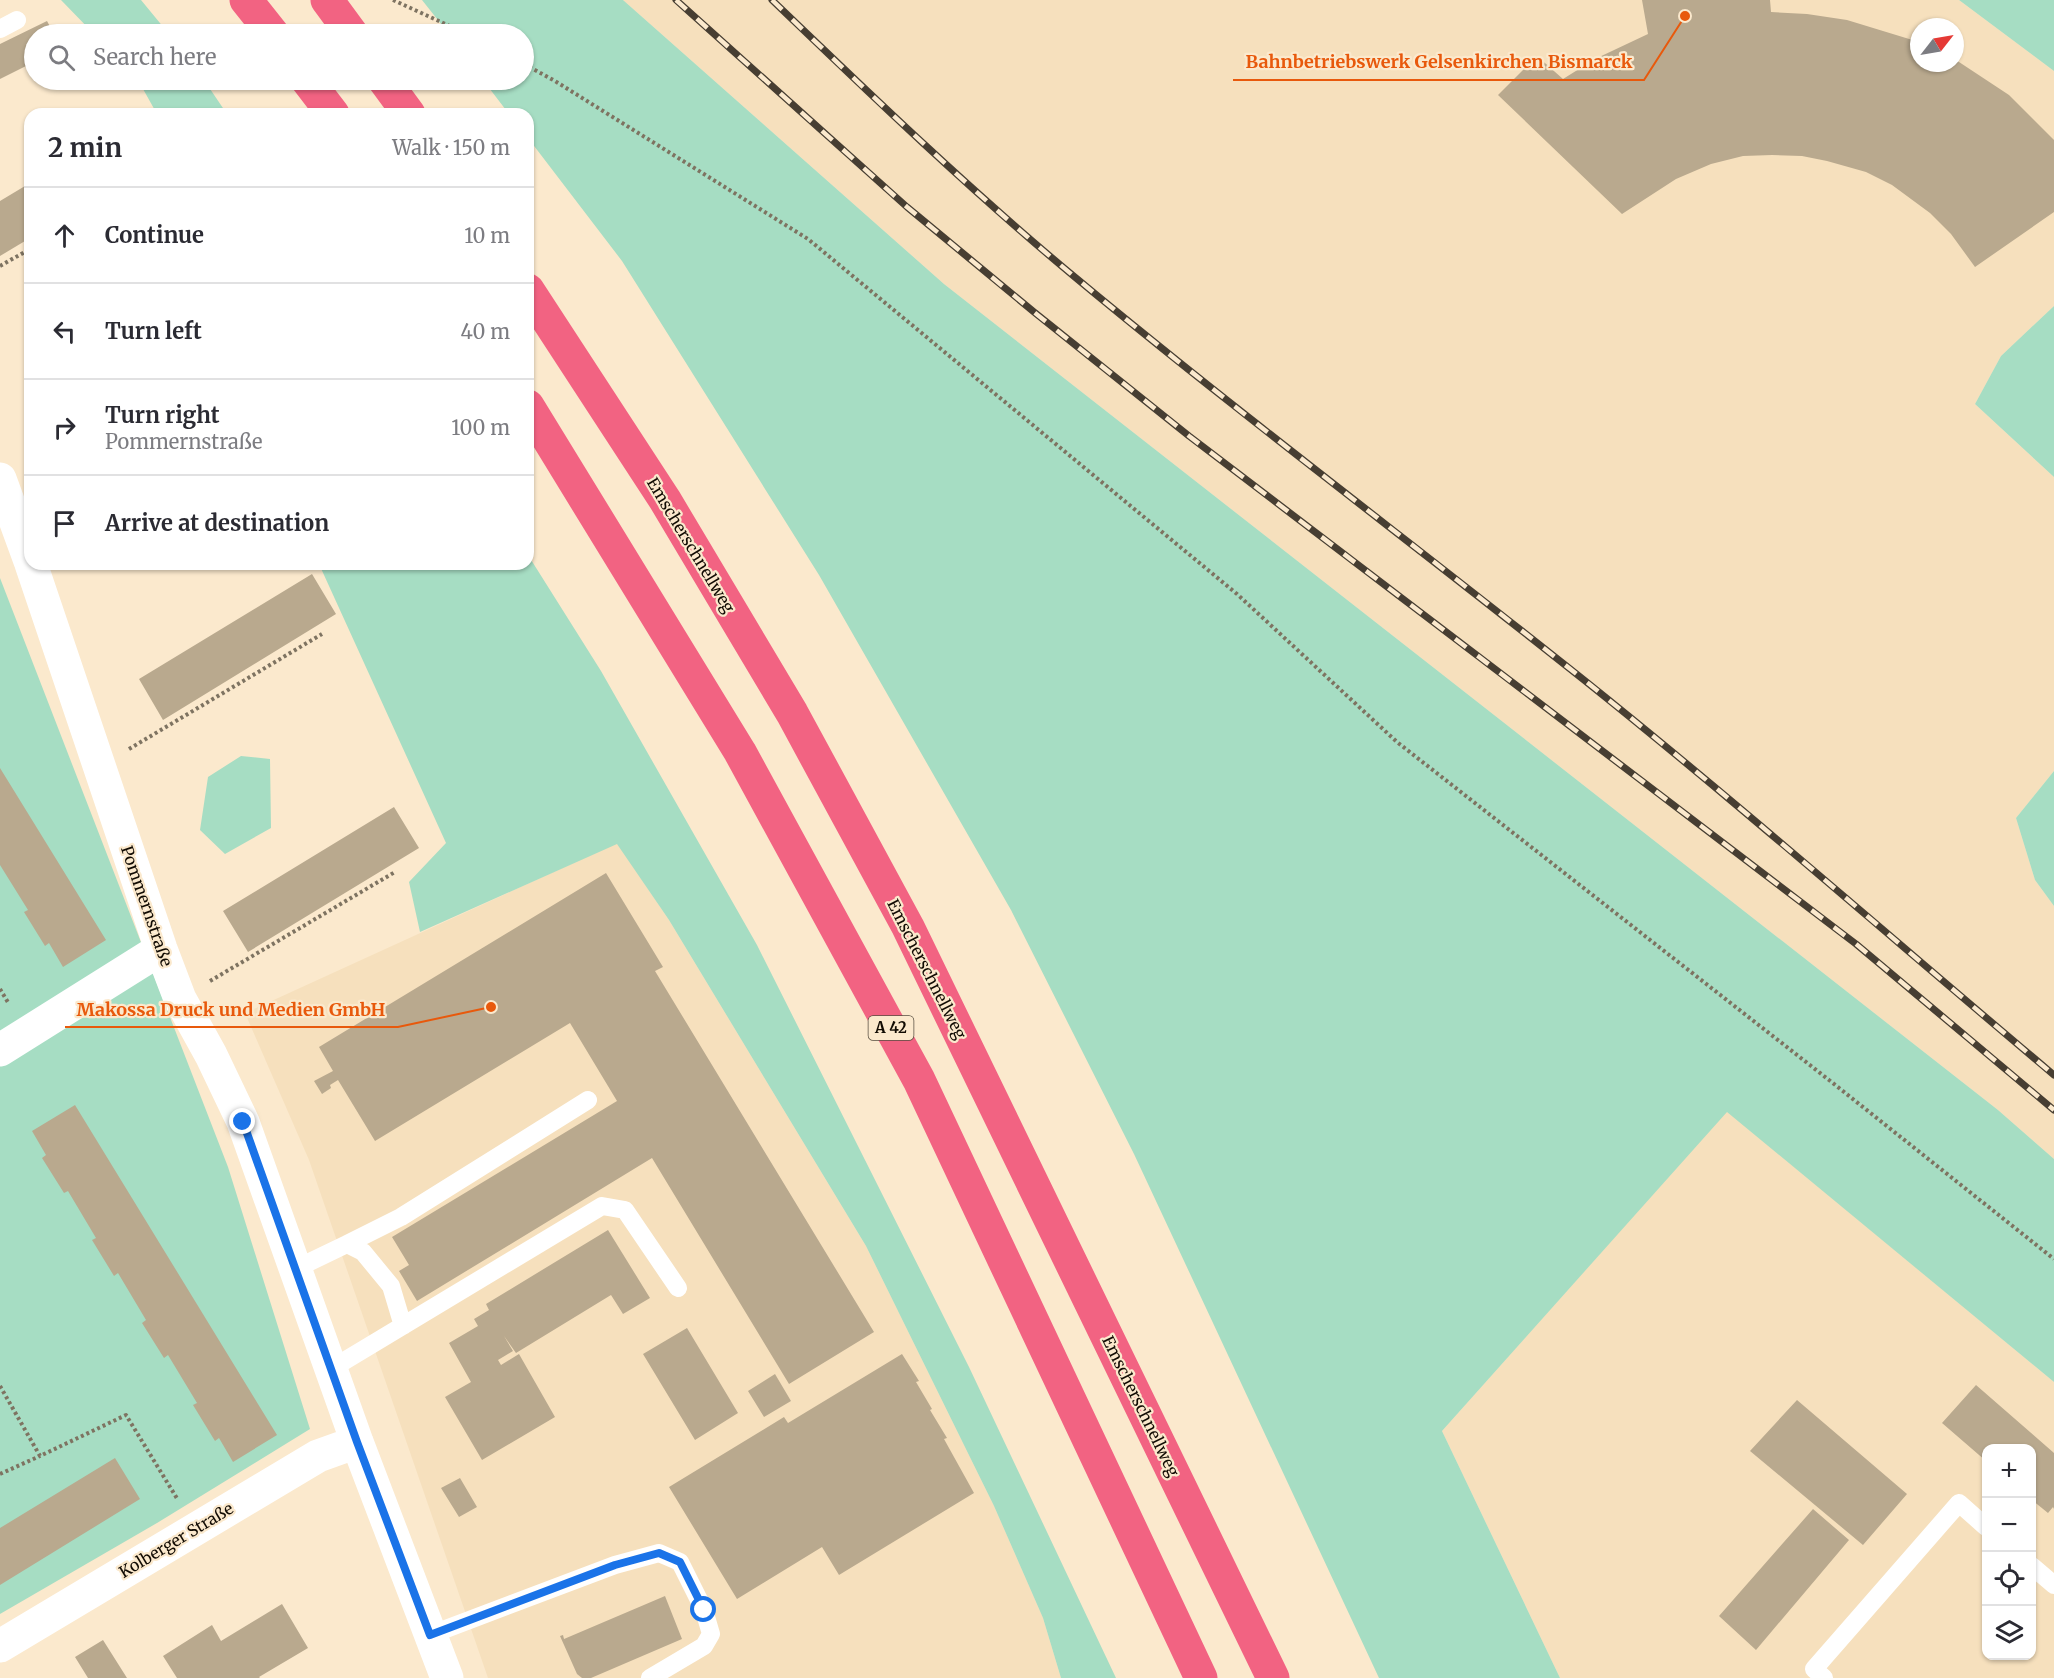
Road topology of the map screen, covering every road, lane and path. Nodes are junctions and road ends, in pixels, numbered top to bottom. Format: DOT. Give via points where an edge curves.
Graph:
graph roads {
  1 [pos="246,0"];
  2 [pos="327,0"];
  3 [pos="393,0"];
  4 [pos="17,20"];
  5 [pos="265,24"];
  6 [pos="345,24"];
  7 [pos="447,24"];
  8 [pos="0,29"];
  9 [pos="534,69"];
  10 [pos="315,90"];
  11 [pos="391,90"];
  12 [pos="328,108"];
  13 [pos="405,108"];
  14 [pos="24,252"];
  15 [pos="0,266"];
  16 [pos="534,299"];
  17 [pos="534,416"];
  18 [pos="0,479"];
  19 [pos="24,543"];
  20 [pos="34,570"];
  21 [pos="322,634"];
  22 [pos="101,766"];
  23 [pos="395,872"];
  24 [pos="161,949"];
  25 [pos="180,999"];
  26 [pos="0,1050"];
  27 [pos="588,1100"];
  28 [pos="347,1244"];
  29 [pos="2054,1259"];
  30 [pos="295,1269"];
  31 [pos="678,1288"];
  32 [pos="403,1326"];
  33 [pos="331,1369"];
  34 [pos="0,1386"];
  35 [pos="357,1442"];
  36 [pos="40,1456"];
  37 [pos="0,1474"];
  38 [pos="1982,1523"];
  39 [pos="195,1529"];
  40 [pos="2036,1570"];
  41 [pos="2054,1585"];
  42 [pos="430,1635"];
  43 [pos="0,1646"];
  44 [pos="447,1678"];
  45 [pos="650,1678"];
  46 [pos="1201,1678"];
  47 [pos="1274,1678"];
  48 [pos="1824,1678"];
  1 -- 5 [label="highway"];
  2 -- 6 [label="highway"];
  3 -- 7 [label="path"];
  4 -- 8 [label="lane"];
  9 -- 29 [label="path" via="808,239 1237,594 1397,742"];
  10 -- 12 [label="highway"];
  11 -- 13 [label="highway"];
  14 -- 15 [label="path"];
  16 -- 47 [label="highway, Emscherschnellweg" via="665,500 792,713 897,907"];
  17 -- 46 [label="highway, A 42" via="740,752 919,1080"];
  18 -- 19 [label="street, Pommernstraße"];
  20 -- 22 [label="street, Pommernstraße"];
  21 -- 22 [label="path"];
  22 -- 24 [label="street, Pommernstraße"];
  23 -- 25 [label="path"];
  24 -- 25 [label="street, Pommernstraße"];
  24 -- 26 [label="street"];
  25 -- 30 [label="street, Pommernstraße" via="243,1122"];
  27 -- 28 [label="lane" via="400,1217"];
  28 -- 30 [label="lane"];
  28 -- 32 [label="lane" via="363,1252 391,1286"];
  30 -- 33 [label="street, Pommernstraße"];
  31 -- 32 [label="lane" via="625,1210 602,1206"];
  32 -- 33 [label="lane"];
  33 -- 35 [label="street, Pommernstraße"];
  34 -- 36 [label="path"];
  35 -- 39 [label="street, Kolberger Straße" via="318,1456"];
  35 -- 42 [label="street, Pommernstraße"];
  36 -- 37 [label="path"];
  36 -- 39 [label="path" via="126,1415"];
  38 -- 48 [label="lane" via="1959,1503 1814,1669"];
  39 -- 43 [label="street, Kolberger Straße"];
  40 -- 41 [label="lane"];
  42 -- 44 [label="street, Pommernstraße"];
  42 -- 45 [label="lane" via="615,1565 659,1553 680,1562 704,1610 711,1634 704,1646"];
}
